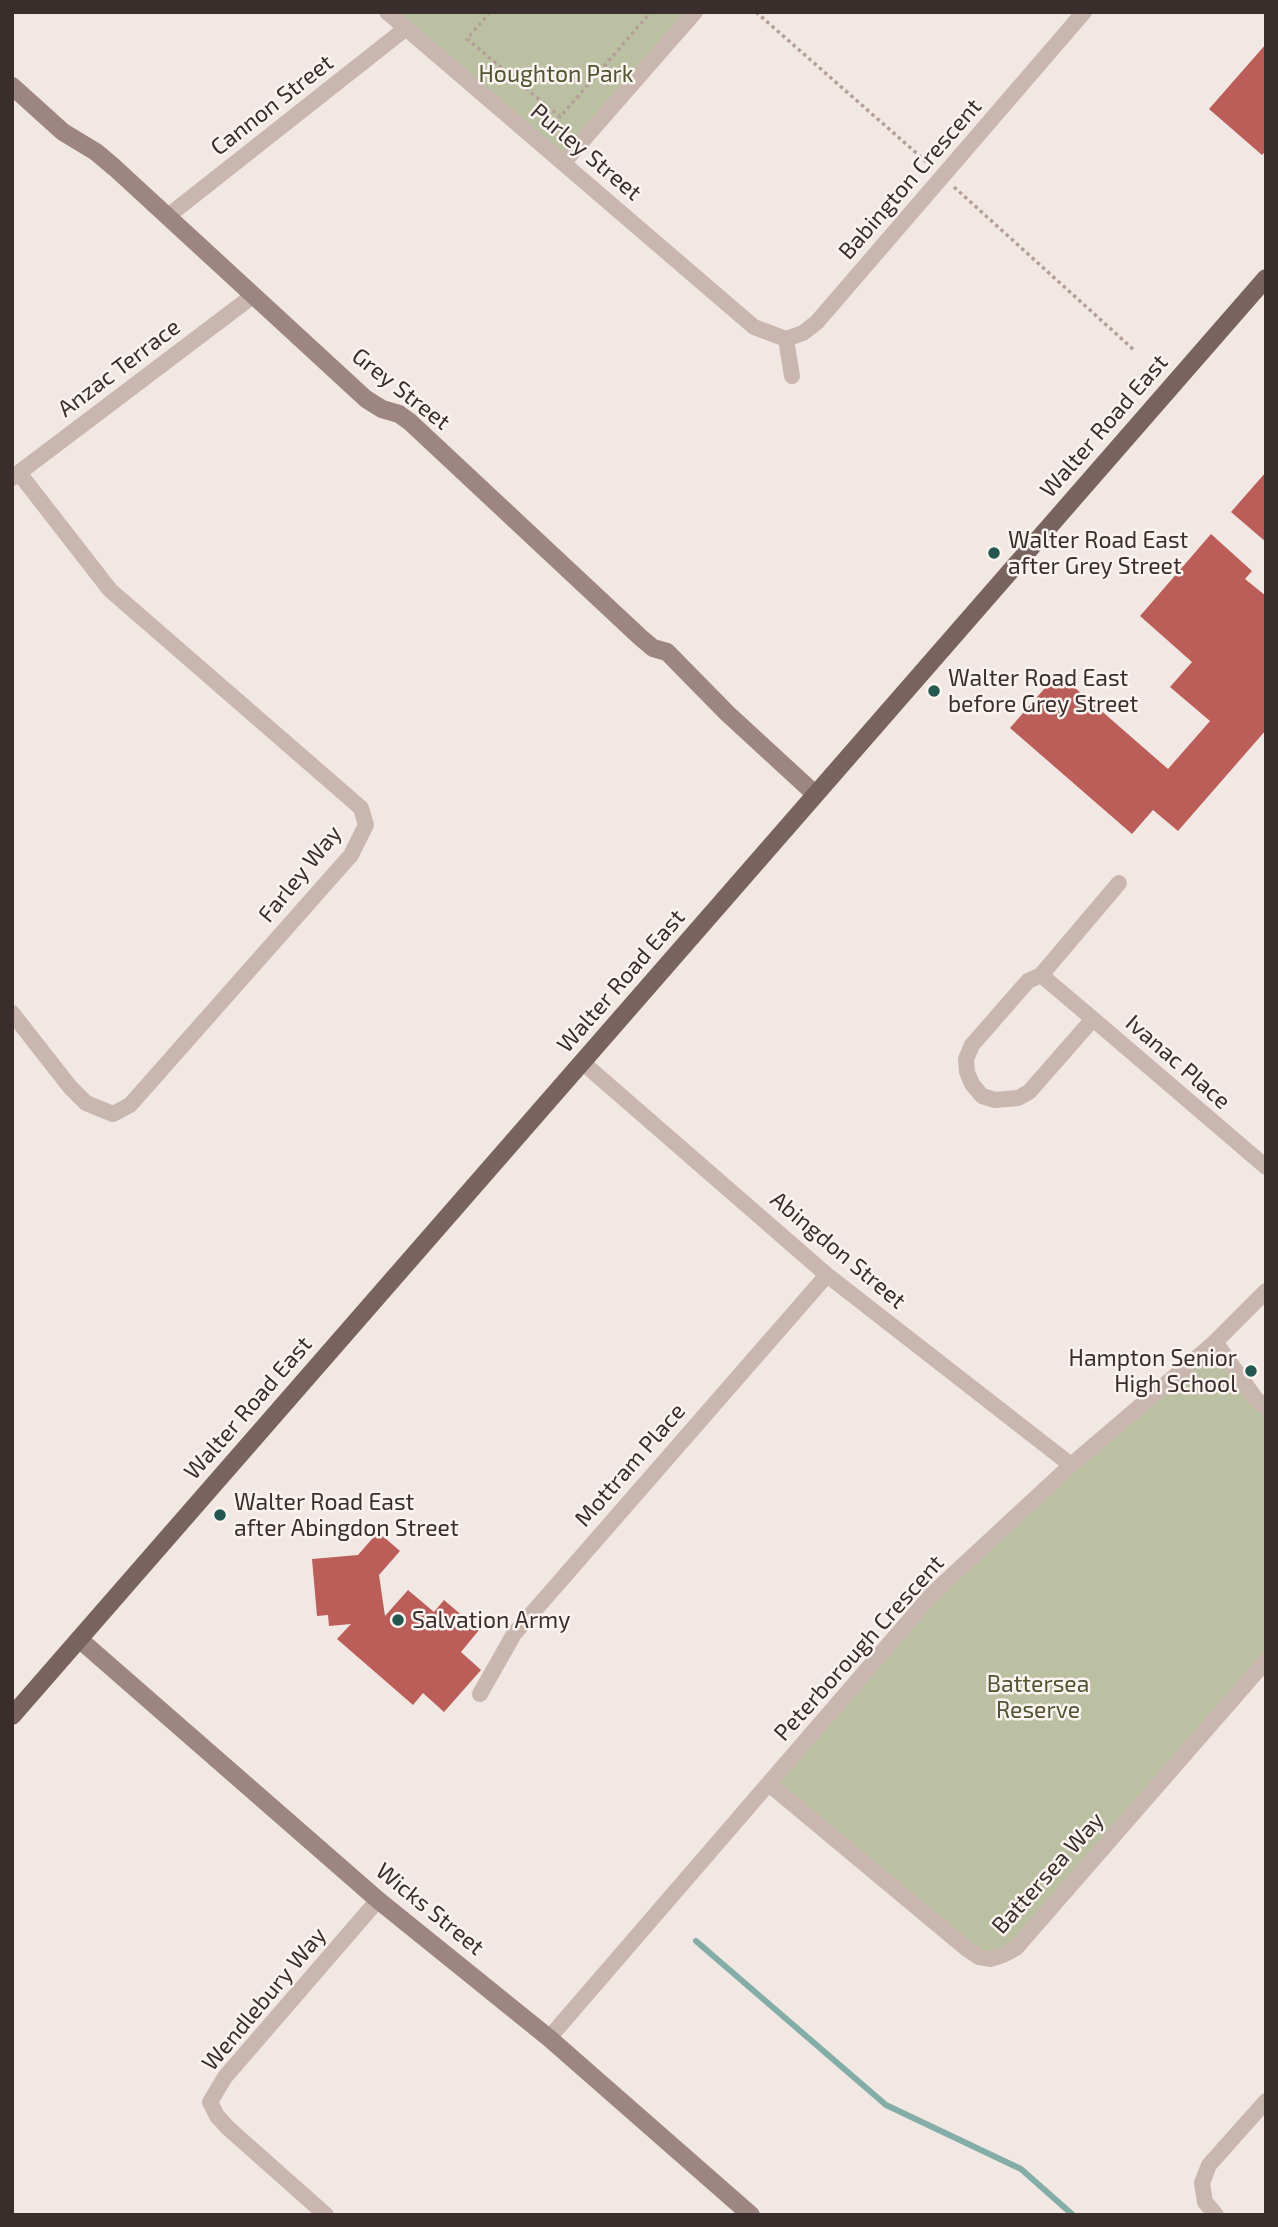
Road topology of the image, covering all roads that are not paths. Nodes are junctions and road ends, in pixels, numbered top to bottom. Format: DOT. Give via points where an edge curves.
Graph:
graph roads {
  1 [pos="387,12"];
  2 [pos="695,12"];
  3 [pos="1084,12"];
  4 [pos="405,29"];
  5 [pos="12,86"];
  6 [pos="564,162"];
  7 [pos="168,216"];
  8 [pos="1266,278"];
  9 [pos="254,295"];
  10 [pos="786,339"];
  11 [pos="792,376"];
  12 [pos="15,476"];
  13 [pos="815,794"];
  14 [pos="1119,883"];
  15 [pos="1041,975"];
  16 [pos="12,1013"];
  17 [pos="1093,1019"];
  18 [pos="582,1062"];
  19 [pos="1266,1167"];
  20 [pos="827,1275"];
  21 [pos="1266,1291"];
  22 [pos="1215,1342"];
  23 [pos="1266,1408"];
  24 [pos="1071,1465"];
  25 [pos="79,1639"];
  26 [pos="1266,1661"];
  27 [pos="480,1694"];
  28 [pos="12,1716"];
  29 [pos="769,1784"];
  30 [pos="379,1900"];
  31 [pos="549,2038"];
  32 [pos="1266,2101"];
  33 [pos="326,2215"];
  34 [pos="751,2215"];
  35 [pos="1216,2215"];
  1 -- 4 [label="street, Purley Street"];
  2 -- 6 [label="street"];
  3 -- 10 [label="street, Babington Crescent" via="817,322"];
  4 -- 6 [label="street, Purley Street"];
  4 -- 7 [label="street, Cannon Street"];
  5 -- 7 [label="street, Grey Street"];
  6 -- 10 [label="street, Purley Street" via="754,327"];
  7 -- 9 [label="street, Grey Street"];
  8 -- 13 [label="main road, Walter Road East"];
  9 -- 12 [label="street, Anzac Terrace"];
  9 -- 13 [label="street, Grey Street" via="366,398 410,422 640,637 667,652"];
  10 -- 11 [label="street"];
  12 -- 16 [label="street, Farley Way" via="110,590 361,808 366,825 351,855 130,1105 113,1114 86,1103"];
  13 -- 18 [label="main road, Walter Road East"];
  14 -- 15 [label="street, Ivanac Place"];
  15 -- 17 [label="street, Ivanac Place"];
  15 -- 17 [label="street, Ivanac Place" via="1028,981 972,1045 967,1072 982,1096 1007,1100 1030,1092"];
  17 -- 19 [label="street, Ivanac Place"];
  18 -- 20 [label="street, Abingdon Street"];
  18 -- 25 [label="main road, Walter Road East"];
  20 -- 24 [label="street, Abingdon Street"];
  20 -- 27 [label="street, Mottram Place" via="514,1634"];
  21 -- 22 [label="street, Peterborough Crescent"];
  22 -- 23 [label="street"];
  22 -- 24 [label="street, Peterborough Crescent"];
  24 -- 29 [label="street, Peterborough Crescent" via="933,1593"];
  25 -- 28 [label="main road, Walter Road East"];
  25 -- 30 [label="street, Wicks Street"];
  26 -- 29 [label="street, Battersea Way" via="1016,1948 991,1959 967,1949"];
  29 -- 31 [label="street, Peterborough Crescent"];
  30 -- 31 [label="street, Wicks Street"];
  30 -- 33 [label="street, Wendlebury Way" via="225,2077 211,2102 228,2128"];
  31 -- 34 [label="street, Wicks Street"];
  32 -- 35 [label="street" via="1209,2165 1202,2183 1205,2202"];
}
